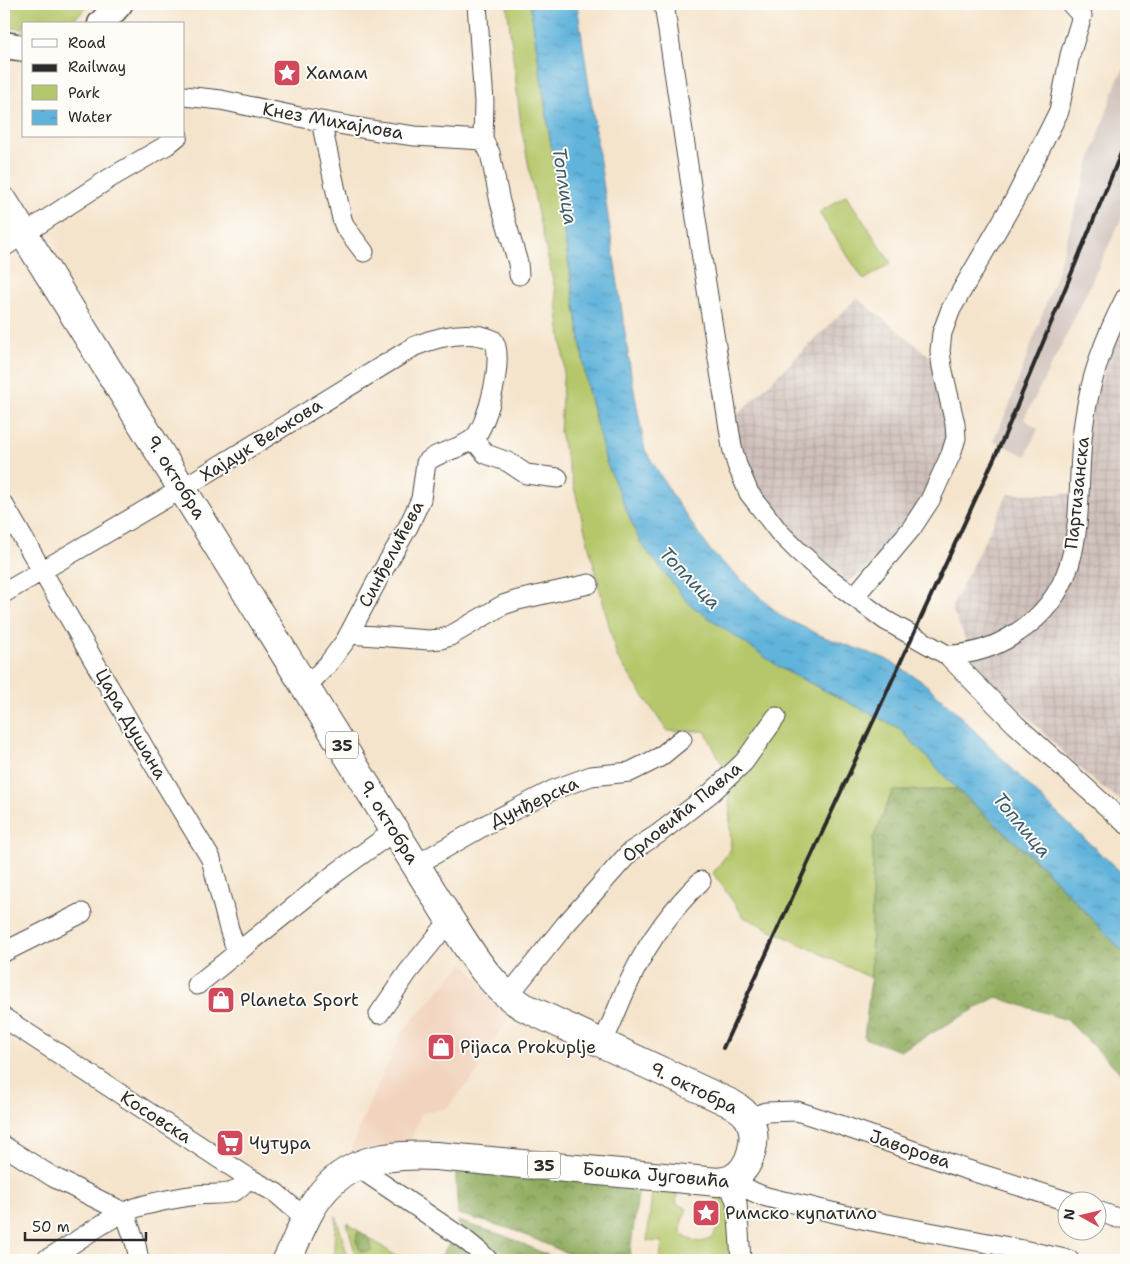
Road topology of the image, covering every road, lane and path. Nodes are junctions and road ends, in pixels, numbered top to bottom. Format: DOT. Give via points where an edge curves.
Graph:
graph roads {
  1 [pos="119,4"];
  2 [pos="477,4"];
  3 [pos="664,4"];
  4 [pos="1076,10"];
  5 [pos="103,22"];
  6 [pos="4,45"];
  7 [pos="22,48"];
  8 [pos="185,96"];
  9 [pos="321,121"];
  10 [pos="175,138"];
  11 [pos="483,140"];
  12 [pos="4,202"];
  13 [pos="14,241"];
  14 [pos="364,252"];
  15 [pos="519,275"];
  16 [pos="1126,297"];
  17 [pos="474,439"];
  18 [pos="558,478"];
  19 [pos="183,488"];
  20 [pos="4,505"];
  21 [pos="42,570"];
  22 [pos="589,584"];
  23 [pos="4,593"];
  24 [pos="854,598"];
  25 [pos="349,634"];
  26 [pos="948,655"];
  27 [pos="306,687"];
  28 [pos="776,717"];
  29 [pos="682,739"];
  30 [pos="1126,824"];
  31 [pos="394,831"];
  32 [pos="416,865"];
  33 [pos="701,881"];
  34 [pos="82,913"];
  35 [pos="450,920"];
  36 [pos="4,952"];
  37 [pos="237,952"];
  38 [pos="197,985"];
  39 [pos="508,996"];
  40 [pos="379,1014"];
  41 [pos="4,1018"];
  42 [pos="602,1044"];
  43 [pos="749,1118"];
  44 [pos="4,1146"];
  45 [pos="356,1166"];
  46 [pos="249,1178"];
  47 [pos="730,1179"];
  48 [pos="1058,1198"];
  49 [pos="125,1213"];
  50 [pos="1108,1215"];
  51 [pos="1116,1218"];
  52 [pos="306,1219"];
  53 [pos="45,1260"];
  54 [pos="139,1260"];
  55 [pos="287,1260"];
  56 [pos="488,1260"];
  57 [pos="740,1260"];
  58 [pos="1069,1260"];
  1 -- 5 [label="main road"];
  2 -- 11 [label="street" via="484,102"];
  3 -- 24 [label="street" via="700,252 737,465 749,493 779,532"];
  4 -- 24 [label="street" via="1059,111 1015,199 951,310 942,333 942,366 955,424 956,438 951,454 930,500 911,530"];
  6 -- 7 [label="main road"];
  8 -- 9 [label="street, Кнез Михајлова" via="221,100"];
  9 -- 11 [label="street, Кнез Михајлова" via="415,136"];
  9 -- 14 [label="street" via="342,219"];
  10 -- 13 [label="street"];
  11 -- 15 [label="street" via="490,153"];
  12 -- 13 [label="main road, 9. октобра / 35"];
  13 -- 19 [label="main road, 9. октобра / 35"];
  16 -- 26 [label="street, Партизанска" via="1108,334 1090,393 1084,422 1076,539 1062,587 1037,618 1013,636 982,651"];
  17 -- 18 [label="street" via="486,454 508,462 526,474"];
  17 -- 19 [label="street, Хајдук Вељкова" via="489,407 497,364 496,347 487,338 439,337 415,346"];
  17 -- 25 [label="street, Синђелићева" via="426,463 416,511"];
  19 -- 21 [label="street, Хајдук Вељкова"];
  19 -- 27 [label="main road, 9. октобра / 35"];
  20 -- 21 [label="street, Цара Душана"];
  21 -- 23 [label="street, Хајдук Вељкова"];
  21 -- 37 [label="street, Цара Душана" via="211,859"];
  22 -- 25 [label="street" via="510,603 441,639"];
  24 -- 26 [label="street" via="885,620"];
  25 -- 27 [label="street, Синђелићева" via="328,664"];
  26 -- 30 [label="street" via="1016,725"];
  27 -- 31 [label="main road, 9. октобра / 35"];
  28 -- 39 [label="street, Орловића Павла" via="744,762 724,781 666,828 630,852"];
  29 -- 32 [label="street, Дунђерска" via="660,758 630,772 591,776 553,790"];
  31 -- 32 [label="main road, 9. октобра / 35"];
  31 -- 37 [label="street"];
  32 -- 35 [label="main road, 9. октобра / 35"];
  33 -- 42 [label="street" via="681,901 655,936 633,974"];
  34 -- 36 [label="street"];
  35 -- 39 [label="main road, 9. октобра / 35" via="486,973"];
  35 -- 40 [label="street"];
  37 -- 38 [label="street"];
  39 -- 42 [label="main road, 9. октобра / 35" via="535,1014"];
  41 -- 46 [label="street, Косовска"];
  42 -- 43 [label="main road, 9. октобра / 35" via="723,1099"];
  43 -- 47 [label="main road, 9. октобра" via="753,1133 751,1152 744,1168"];
  43 -- 48 [label="street, Јаворова" via="766,1112 796,1111"];
  44 -- 49 [label="street" via="53,1177"];
  45 -- 47 [label="main road, Бошка Југовића / 35" via="376,1158 425,1155 712,1182"];
  45 -- 52 [label="main road, 35" via="330,1184"];
  45 -- 56 [label="street" via="464,1239"];
  46 -- 49 [label="street" via="230,1192 188,1196 144,1205"];
  46 -- 52 [label="street, Косовска" via="276,1193"];
  47 -- 57 [label="street" via="737,1202"];
  47 -- 58 [label="street, Бошка Југовића" via="762,1195 841,1215"];
  49 -- 53 [label="street"];
  49 -- 54 [label="street"];
  50 -- 51 [label="street"];
  52 -- 55 [label="main road, 35"];
}
